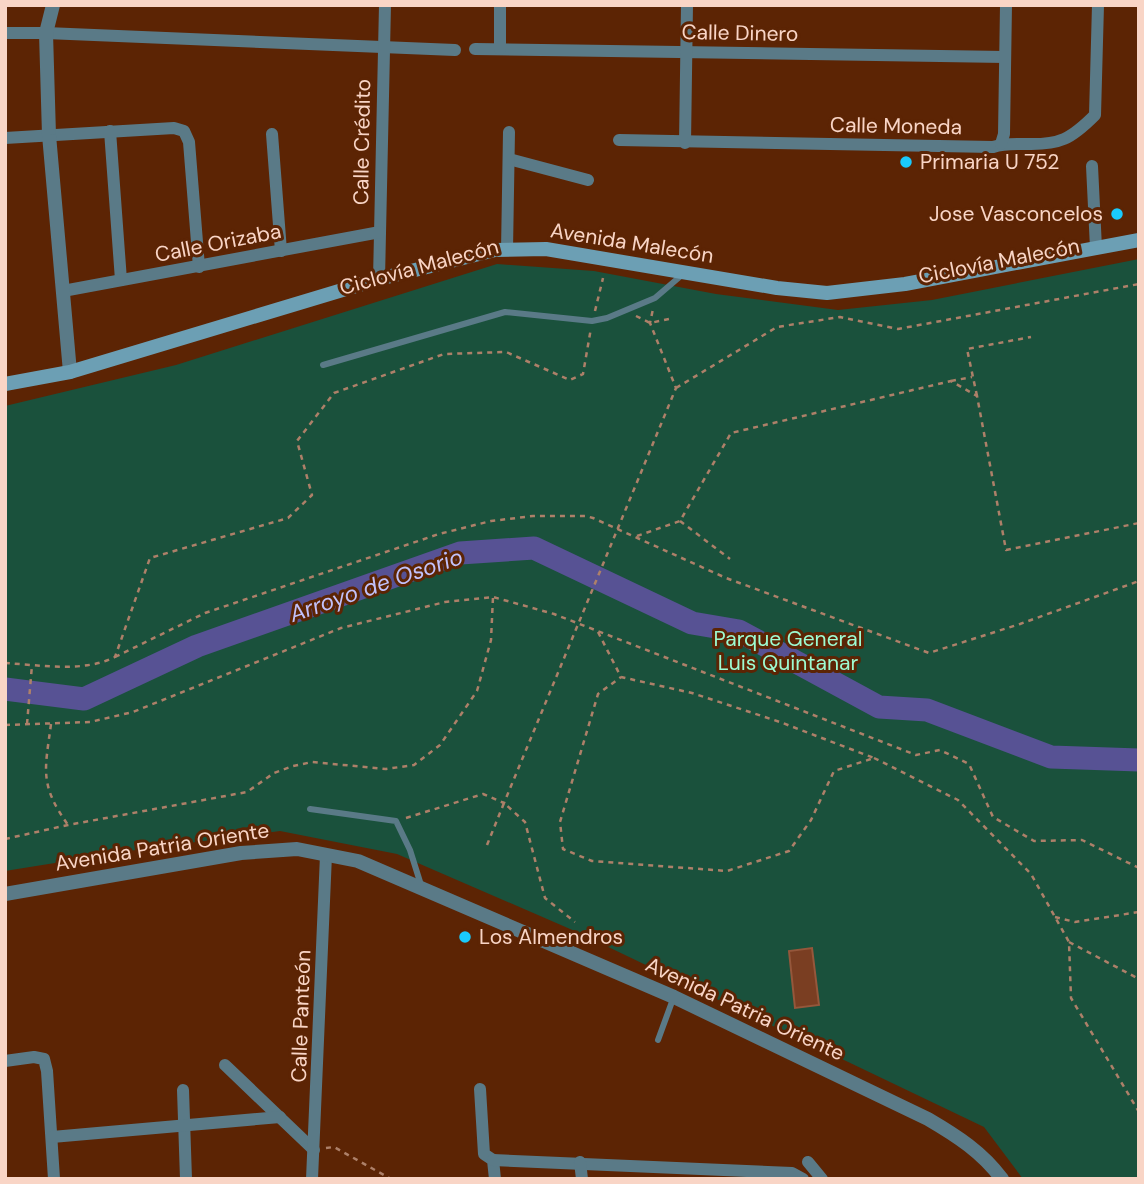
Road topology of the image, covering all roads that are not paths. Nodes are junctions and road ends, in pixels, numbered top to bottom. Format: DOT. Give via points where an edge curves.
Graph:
graph roads {
  1 [pos="53,5"];
  2 [pos="384,5"];
  3 [pos="500,5"];
  4 [pos="687,5"];
  5 [pos="1006,5"];
  6 [pos="1098,5"];
  7 [pos="5,33"];
  8 [pos="46,33"];
  9 [pos="383,48"];
  10 [pos="475,49"];
  11 [pos="500,49"];
  12 [pos="455,50"];
  13 [pos="687,52"];
  14 [pos="1005,57"];
  15 [pos="110,131"];
  16 [pos="509,132"];
  17 [pos="272,134"];
  18 [pos="49,135"];
  19 [pos="5,138"];
  20 [pos="620,140"];
  21 [pos="685,142"];
  22 [pos="1001,144"];
  23 [pos="509,159"];
  24 [pos="1093,166"];
  25 [pos="589,180"];
  26 [pos="380,232"];
  27 [pos="1139,240"];
  28 [pos="1096,248"];
  29 [pos="508,250"];
  30 [pos="281,251"];
  31 [pos="200,267"];
  32 [pos="685,272"];
  33 [pos="379,279"];
  34 [pos="121,280"];
  35 [pos="63,291"];
  36 [pos="323,365"];
  37 [pos="70,372"];
  38 [pos="5,384"];
  39 [pos="310,808"];
  40 [pos="327,855"];
  41 [pos="422,888"];
  42 [pos="5,894"];
  43 [pos="674,997"];
  44 [pos="658,1040"];
  45 [pos="5,1061"];
  46 [pos="225,1065"];
  47 [pos="480,1089"];
  48 [pos="183,1090"];
  49 [pos="280,1118"];
  50 [pos="186,1126"];
  51 [pos="52,1137"];
  52 [pos="314,1150"];
  53 [pos="493,1160"];
  54 [pos="808,1161"];
  55 [pos="580,1163"];
  56 [pos="671,1173"];
  57 [pos="1000,1178"];
  58 [pos="54,1179"];
  59 [pos="186,1179"];
  60 [pos="312,1179"];
  61 [pos="495,1179"];
  62 [pos="582,1179"];
  63 [pos="803,1179"];
  64 [pos="822,1179"];
  1 -- 8 [label="street"];
  2 -- 9 [label="street, Calle Crédito"];
  3 -- 11 [label="street"];
  4 -- 13 [label="street"];
  5 -- 14 [label="street"];
  6 -- 22 [label="street, Calle Moneda" via="1095,116 1073,136 1051,145"];
  7 -- 8 [label="street"];
  8 -- 9 [label="street"];
  8 -- 18 [label="street"];
  9 -- 12 [label="street"];
  9 -- 26 [label="street, Calle Crédito"];
  10 -- 11 [label="street, Calle Dinero"];
  11 -- 13 [label="street, Calle Dinero"];
  13 -- 14 [label="street, Calle Dinero"];
  13 -- 21 [label="street"];
  14 -- 22 [label="street"];
  15 -- 18 [label="street"];
  15 -- 31 [label="street" via="184,131 189,142"];
  15 -- 34 [label="street"];
  16 -- 23 [label="street"];
  17 -- 30 [label="street"];
  18 -- 19 [label="street"];
  18 -- 35 [label="street"];
  20 -- 21 [label="street, Calle Moneda"];
  21 -- 22 [label="street, Calle Moneda"];
  23 -- 25 [label="street"];
  23 -- 29 [label="street"];
  24 -- 28 [label="street"];
  26 -- 30 [label="street, Calle Orizaba"];
  26 -- 33 [label="street, Calle Crédito"];
  27 -- 28 [label="main road, Avenida Malecón"];
  28 -- 32 [label="main road, Avenida Malecón" via="905,284 827,292"];
  29 -- 32 [label="main road, Avenida Malecón" via="546,249"];
  29 -- 33 [label="main road, Avenida Malecón"];
  30 -- 31 [label="street, Calle Orizaba"];
  31 -- 34 [label="street, Calle Orizaba"];
  32 -- 36 [label="lane" via="655,298 592,321 505,312"];
  33 -- 37 [label="main road, Avenida Malecón"];
  34 -- 35 [label="street, Calle Orizaba"];
  35 -- 37 [label="street"];
  37 -- 38 [label="main road, Avenida Malecón"];
  39 -- 41 [label="lane" via="396,821"];
  40 -- 41 [label="street, Avenida Patria Oriente" via="358,861"];
  40 -- 42 [label="street, Avenida Patria Oriente" via="297,849 241,853"];
  40 -- 52 [label="street, Calle Panteón"];
  41 -- 43 [label="street, Avenida Patria Oriente"];
  43 -- 44 [label="lane"];
  43 -- 57 [label="street, Avenida Patria Oriente" via="928,1119 963,1139"];
  45 -- 51 [label="street" via="44,1059"];
  46 -- 49 [label="street"];
  47 -- 53 [label="street" via="484,1154"];
  48 -- 50 [label="street"];
  49 -- 50 [label="street"];
  49 -- 52 [label="street"];
  50 -- 51 [label="street"];
  50 -- 59 [label="street"];
  51 -- 58 [label="street"];
  52 -- 60 [label="street, Calle Panteón"];
  53 -- 55 [label="street"];
  53 -- 61 [label="street"];
  54 -- 64 [label="street"];
  55 -- 56 [label="street"];
  55 -- 62 [label="street"];
  56 -- 63 [label="street" via="792,1173"];
}
